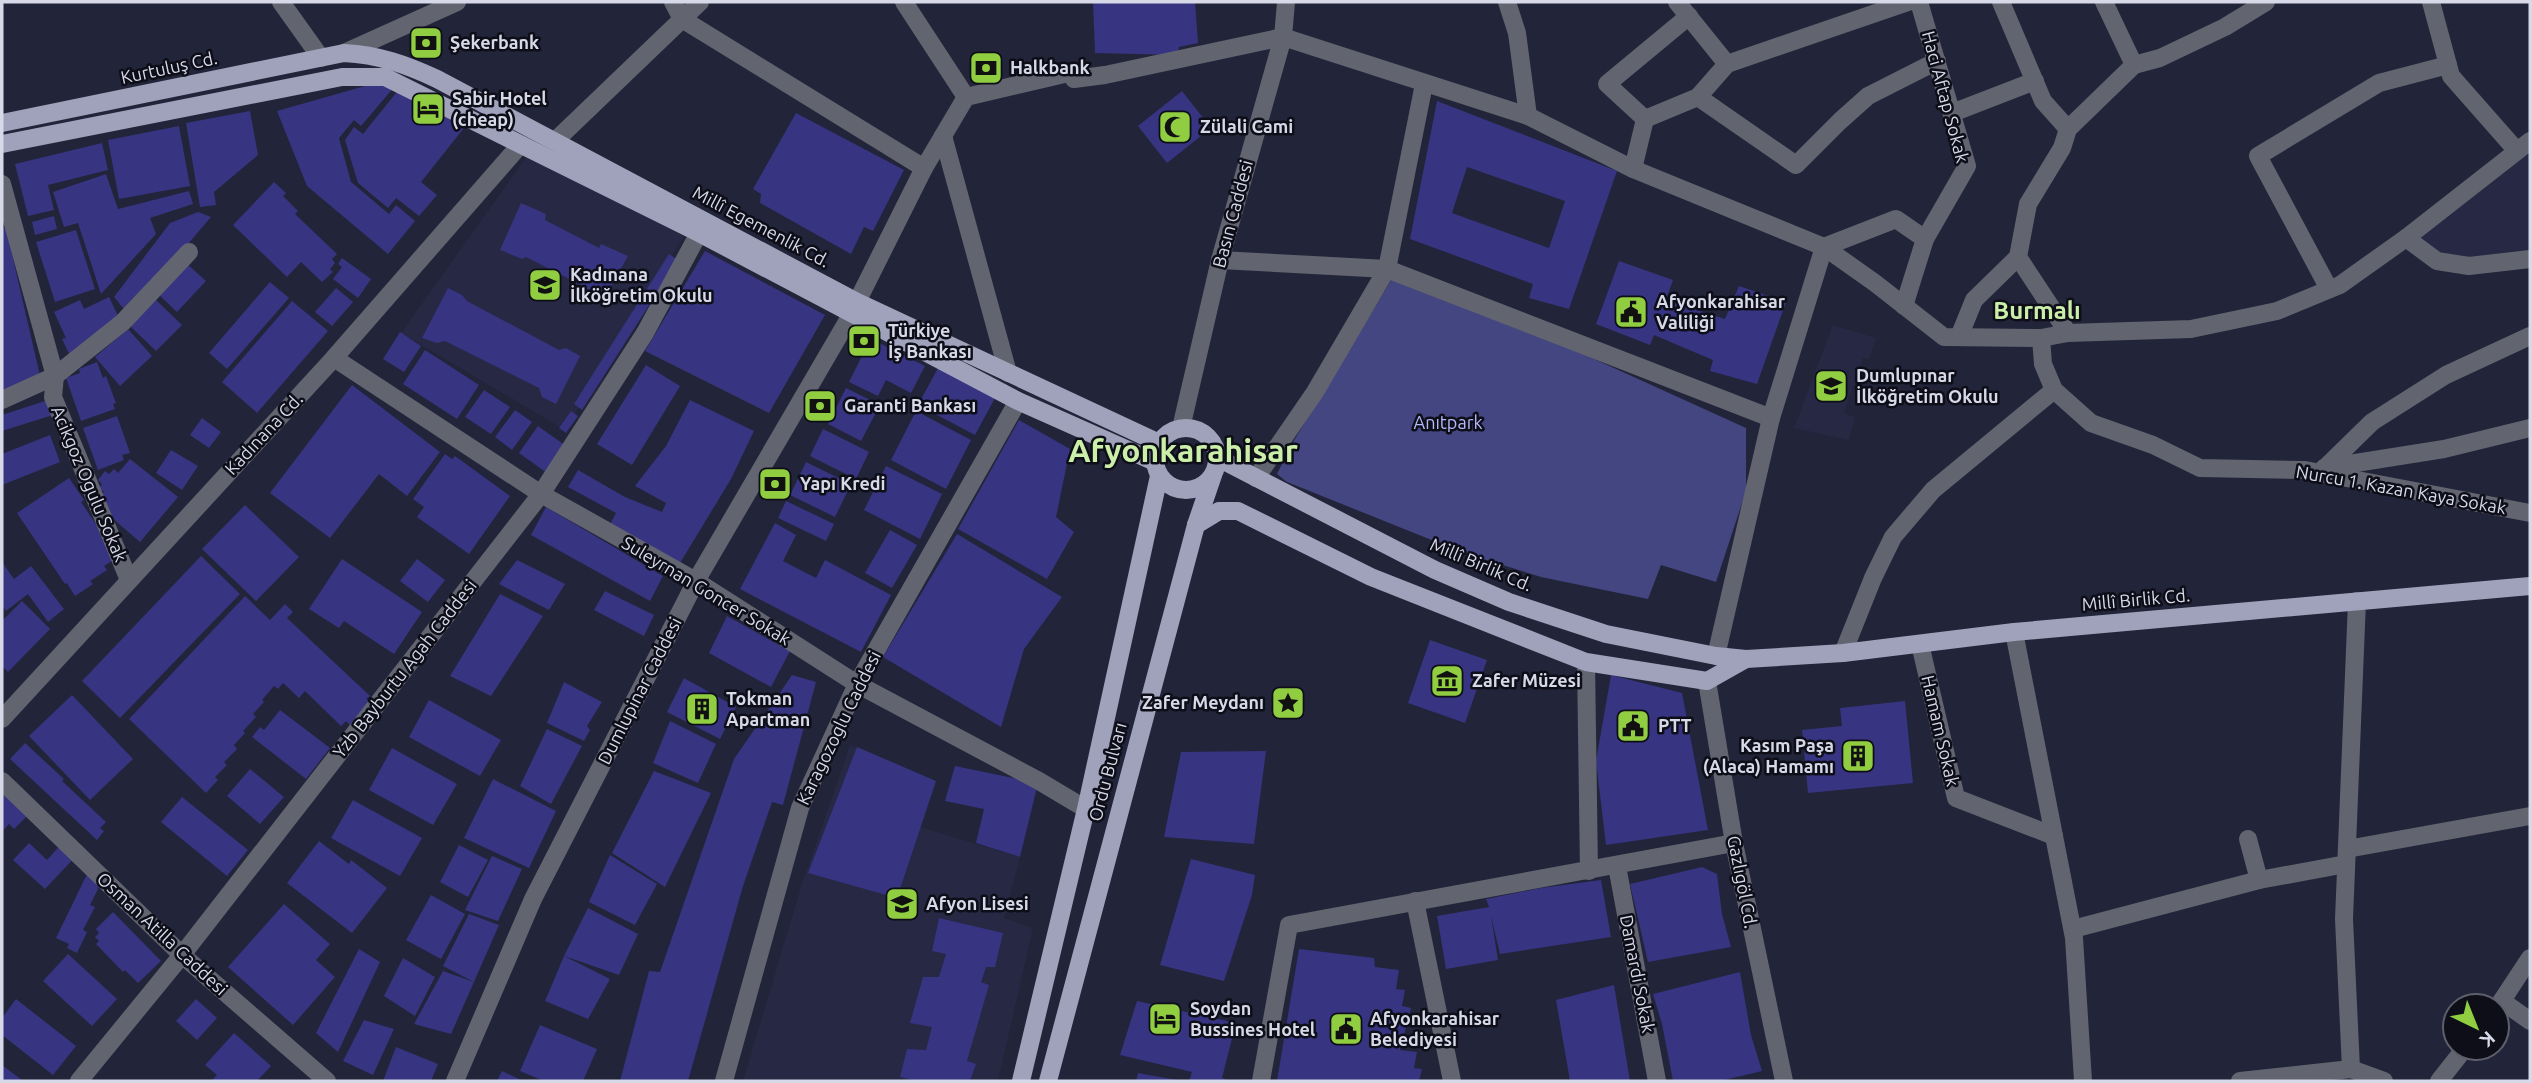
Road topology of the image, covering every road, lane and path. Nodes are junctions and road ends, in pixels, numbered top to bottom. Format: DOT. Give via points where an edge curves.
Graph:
graph roads {
  1 [pos="281,2"];
  2 [pos="457,2"];
  3 [pos="673,2"];
  4 [pos="700,2"];
  5 [pos="904,2"];
  6 [pos="1286,2"];
  7 [pos="1507,2"];
  8 [pos="1908,2"];
  9 [pos="1919,2"];
  10 [pos="2001,2"];
  11 [pos="2104,2"];
  12 [pos="2266,2"];
  13 [pos="2431,2"];
  14 [pos="1683,9"];
  15 [pos="682,19"];
  16 [pos="1283,37"];
  17 [pos="344,53"];
  18 [pos="321,58"];
  19 [pos="1937,61"];
  20 [pos="1727,64"];
  21 [pos="2134,65"];
  22 [pos="2448,65"];
  23 [pos="2035,81"];
  24 [pos="1424,84"];
  25 [pos="966,97"];
  26 [pos="1698,97"];
  27 [pos="1952,113"];
  28 [pos="1528,116"];
  29 [pos="1645,119"];
  30 [pos="2,124"];
  31 [pos="2068,129"];
  32 [pos="943,136"];
  33 [pos="555,141"];
  34 [pos="2,144"];
  35 [pos="520,145"];
  36 [pos="2524,146"];
  37 [pos="924,168"];
  38 [pos="1633,169"];
  39 [pos="2,184"];
  40 [pos="699,233"];
  41 [pos="2406,238"];
  42 [pos="1925,239"];
  43 [pos="1824,247"];
  44 [pos="189,253"];
  45 [pos="2018,257"];
  46 [pos="2530,259"];
  47 [pos="1220,260"];
  48 [pos="1387,269"];
  49 [pos="2329,289"];
  50 [pos="1904,306"];
  51 [pos="854,309"];
  52 [pos="2068,333"];
  53 [pos="2530,336"];
  54 [pos="1959,337"];
  55 [pos="2041,338"];
  56 [pos="334,358"];
  57 [pos="1008,373"];
  58 [pos="55,376"];
  59 [pos="2054,390"];
  60 [pos="2,400"];
  61 [pos="1018,401"];
  62 [pos="1771,418"];
  63 [pos="1181,428"];
  64 [pos="2530,428"];
  65 [pos="1159,443"];
  66 [pos="1216,466"];
  67 [pos="2325,468"];
  68 [pos="1157,469"];
  69 [pos="2305,470"];
  70 [pos="1256,478"];
  71 [pos="541,494"];
  72 [pos="2530,513"];
  73 [pos="1196,525"];
  74 [pos="129,580"];
  75 [pos="696,581"];
  76 [pos="2530,586"];
  77 [pos="2357,601"];
  78 [pos="2014,632"];
  79 [pos="1920,644"];
  80 [pos="1843,653"];
  81 [pos="1716,656"];
  82 [pos="1746,659"];
  83 [pos="1586,662"];
  84 [pos="1707,681"];
  85 [pos="857,684"];
  86 [pos="2,719"];
  87 [pos="2,781"];
  88 [pos="1086,809"];
  89 [pos="2530,816"];
  90 [pos="2054,836"];
  91 [pos="2248,839"];
  92 [pos="1734,844"];
  93 [pos="2347,856"];
  94 [pos="1617,866"];
  95 [pos="1589,871"];
  96 [pos="2259,880"];
  97 [pos="1415,901"];
  98 [pos="2073,929"];
  99 [pos="182,955"];
  100 [pos="2530,958"];
  101 [pos="2508,992"];
  102 [pos="2511,1010"];
  103 [pos="2530,1021"];
  104 [pos="2454,1062"];
  105 [pos="2351,1069"];
  106 [pos="79,1081"];
  107 [pos="327,1081"];
  108 [pos="455,1081"];
  109 [pos="724,1081"];
  110 [pos="1021,1081"];
  111 [pos="1048,1081"];
  112 [pos="1261,1081"];
  113 [pos="1452,1081"];
  114 [pos="1657,1081"];
  115 [pos="1784,1081"];
  116 [pos="2083,1081"];
  117 [pos="2240,1081"];
  118 [pos="2384,1081"];
  119 [pos="2439,1081"];
  1 -- 18 [label="street"];
  2 -- 17 [label="street"];
  3 -- 15 [label="street"];
  4 -- 15 [label="street"];
  5 -- 25 [label="street"];
  6 -- 16 [label="street, Basın Caddesi"];
  7 -- 28 [label="street" via="1517,33"];
  8 -- 20 [label="street"];
  9 -- 19 [label="street, Haci Aftap Sokak"];
  10 -- 23 [label="street"];
  11 -- 21 [label="street"];
  12 -- 21 [label="street" via="2225,27 2160,58"];
  13 -- 22 [label="street"];
  14 -- 20 [label="street"];
  14 -- 29 [label="street" via="1607,83"];
  15 -- 33 [label="street"];
  15 -- 37 [label="street"];
  16 -- 24 [label="street"];
  16 -- 25 [label="street" via="1105,75 1073,76"];
  16 -- 47 [label="street, Basın Caddesi"];
  17 -- 18 [label="main road, Kurtuluş Cd."];
  17 -- 33 [label="main road, Millî Egemenlik Cd." via="374,55 412,67"];
  18 -- 30 [label="main road, Kurtuluş Cd."];
  19 -- 26 [label="street" via="1868,96 1796,165"];
  19 -- 27 [label="street, Haci Aftap Sokak"];
  20 -- 26 [label="street"];
  21 -- 31 [label="street"];
  22 -- 36 [label="street" via="2451,76"];
  22 -- 49 [label="street" via="2379,83 2258,156"];
  23 -- 27 [label="street"];
  23 -- 31 [label="street" via="2043,101"];
  24 -- 28 [label="street"];
  24 -- 48 [label="street"];
  25 -- 32 [label="street, Dumlupinar Caddesi"];
  26 -- 29 [label="street"];
  27 -- 42 [label="street, Haci Aftap Sokak" via="1967,166"];
  28 -- 38 [label="street"];
  29 -- 38 [label="street"];
  31 -- 45 [label="street" via="2063,148 2028,204"];
  32 -- 37 [label="street, Dumlupinar Caddesi"];
  32 -- 57 [label="street"];
  33 -- 51 [label="main road, Millî Egemenlik Cd."];
  34 -- 35 [label="main road, Millî Egemenlik Cd." via="342,78 385,77"];
  35 -- 40 [label="main road, Millî Egemenlik Cd."];
  35 -- 56 [label="street, Kadınana Cd."];
  36 -- 41 [label="street"];
  37 -- 51 [label="street, Dumlupinar Caddesi"];
  38 -- 43 [label="street"];
  39 -- 58 [label="street, Acikgoz Ogulu Sokak"];
  40 -- 51 [label="main road, Millî Egemenlik Cd."];
  40 -- 71 [label="street, Yzb Bayburtu Agah Caddesi" via="645,333"];
  41 -- 46 [label="street" via="2437,261 2469,266"];
  41 -- 49 [label="street"];
  42 -- 43 [label="street" via="1896,219"];
  42 -- 50 [label="street, Haci Aftap Sokak"];
  43 -- 50 [label="street"];
  43 -- 62 [label="street"];
  44 -- 58 [label="street" via="123,322"];
  45 -- 52 [label="street"];
  45 -- 54 [label="street" via="1974,300"];
  47 -- 48 [label="street"];
  47 -- 63 [label="street, Basın Caddesi"];
  48 -- 62 [label="street"];
  48 -- 70 [label="street" via="1315,393"];
  49 -- 52 [label="street" via="2277,311 2191,329"];
  50 -- 54 [label="street" via="1944,337"];
  51 -- 57 [label="main road, Millî Egemenlik Cd."];
  51 -- 61 [label="main road, Millî Egemenlik Cd."];
  51 -- 75 [label="street, Dumlupinar Caddesi"];
  52 -- 55 [label="street"];
  53 -- 67 [label="street" via="2446,375 2372,422"];
  54 -- 55 [label="street"];
  55 -- 59 [label="street, Nurcu 1. Kazan Kaya Sokak" via="2043,364"];
  56 -- 71 [label="street, Suleyrnan Goncer Sokak"];
  56 -- 74 [label="street, Kadınana Cd."];
  57 -- 65 [label="main road, Millî Egemenlik Cd."];
  58 -- 60 [label="street"];
  58 -- 74 [label="street, Acikgoz Ogulu Sokak" via="53,397"];
  59 -- 69 [label="street, Nurcu 1. Kazan Kaya Sokak" via="2091,424 2153,445 2200,468"];
  59 -- 80 [label="street" via="1933,490 1893,537"];
  61 -- 68 [label="main road, Millî Egemenlik Cd."];
  61 -- 85 [label="street, Karagozoglu Caddesi"];
  62 -- 81 [label="street"];
  63 -- 65 [label="main road"];
  63 -- 66 [label="main road" via="1192,428 1210,438"];
  64 -- 67 [label="street" via="2444,449"];
  65 -- 68 [label="main road"];
  66 -- 68 [label="main road" via="1206,483 1186,491 1166,484"];
  66 -- 70 [label="main road, Millî Birlik Cd."];
  66 -- 73 [label="main road, Ordu Bulvarı"];
  67 -- 69 [label="street"];
  68 -- 88 [label="main road, Ordu Bulvarı"];
  69 -- 72 [label="street, Nurcu 1. Kazan Kaya Sokak"];
  70 -- 81 [label="main road, Millî Birlik Cd." via="1435,570 1509,602 1606,634"];
  71 -- 75 [label="street, Suleyrnan Goncer Sokak"];
  71 -- 99 [label="street, Yzb Bayburtu Agah Caddesi"];
  73 -- 83 [label="main road" via="1219,511 1238,511 1371,577"];
  73 -- 111 [label="main road, Ordu Bulvarı"];
  74 -- 86 [label="street, Kadınana Cd."];
  75 -- 85 [label="street, Suleyrnan Goncer Sokak"];
  75 -- 108 [label="street, Dumlupinar Caddesi" via="533,899"];
  76 -- 77 [label="main road, Millî Birlik Cd."];
  77 -- 78 [label="main road, Millî Birlik Cd."];
  77 -- 93 [label="street"];
  78 -- 79 [label="main road, Millî Birlik Cd."];
  78 -- 90 [label="street"];
  79 -- 80 [label="main road, Millî Birlik Cd."];
  79 -- 90 [label="street, Hamam Sokak" via="1956,798"];
  80 -- 82 [label="main road, Millî Birlik Cd."];
  81 -- 82 [label="main road, Millî Birlik Cd."];
  81 -- 84 [label="main road"];
  82 -- 84 [label="main road, Millî Birlik Cd."];
  83 -- 84 [label="main road"];
  83 -- 95 [label="street"];
  84 -- 92 [label="street, Gazlıgöl Cd."];
  85 -- 88 [label="street, Suleyrnan Goncer Sokak"];
  85 -- 109 [label="street, Karagozoglu Caddesi" via="800,808"];
  87 -- 99 [label="street, Osman Atilla Caddesi"];
  88 -- 110 [label="main road, Ordu Bulvarı"];
  89 -- 93 [label="street"];
  90 -- 98 [label="street"];
  91 -- 96 [label="street"];
  92 -- 94 [label="street"];
  92 -- 115 [label="street, Gazlıgöl Cd."];
  93 -- 96 [label="street"];
  93 -- 105 [label="street" via="2344,919"];
  94 -- 95 [label="street"];
  94 -- 114 [label="street, Damardi Sokak"];
  95 -- 97 [label="street"];
  96 -- 98 [label="street"];
  97 -- 112 [label="street" via="1289,925"];
  97 -- 113 [label="street"];
  98 -- 116 [label="street"];
  99 -- 106 [label="street, Yzb Bayburtu Agah Caddesi"];
  99 -- 107 [label="street, Osman Atilla Caddesi"];
  100 -- 101 [label="street"];
  102 -- 103 [label="street"];
  104 -- 119 [label="street"];
  105 -- 117 [label="street"];
  105 -- 118 [label="street"];
}
